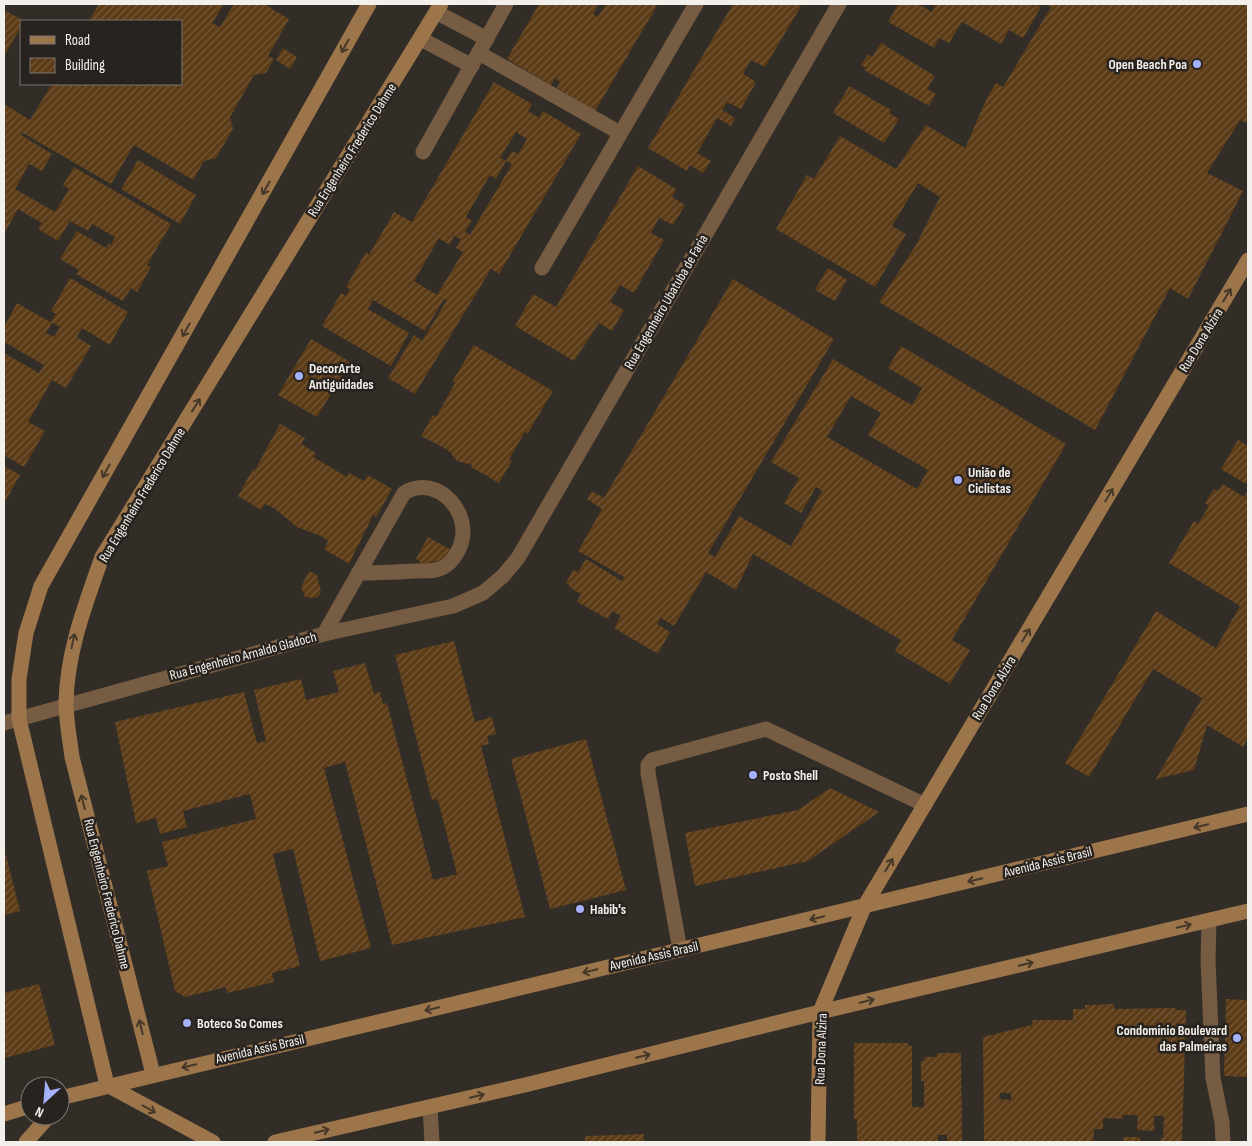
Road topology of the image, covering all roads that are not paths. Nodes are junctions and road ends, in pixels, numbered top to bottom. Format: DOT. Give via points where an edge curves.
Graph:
graph roads {
  1 [pos="369,4"];
  2 [pos="506,4"];
  3 [pos="696,4"];
  4 [pos="839,4"];
  5 [pos="439,8"];
  6 [pos="421,39"];
  7 [pos="487,39"];
  8 [pos="476,60"];
  9 [pos="620,133"];
  10 [pos="423,152"];
  11 [pos="1248,260"];
  12 [pos="542,268"];
  13 [pos="358,574"];
  14 [pos="483,593"];
  15 [pos="324,634"];
  16 [pos="66,705"];
  17 [pos="20,718"];
  18 [pos="4,723"];
  19 [pos="925,805"];
  20 [pos="1248,814"];
  21 [pos="864,907"];
  22 [pos="1248,911"];
  23 [pos="1209,920"];
  24 [pos="680,950"];
  25 [pos="820,1012"];
  26 [pos="153,1074"];
  27 [pos="106,1085"];
  28 [pos="70,1096"];
  29 [pos="430,1107"];
  30 [pos="20,1109"];
  31 [pos="4,1114"];
  32 [pos="40,1126"];
  33 [pos="26,1142"];
  34 [pos="213,1142"];
  35 [pos="275,1142"];
  36 [pos="432,1142"];
  37 [pos="818,1142"];
  38 [pos="1223,1142"];
  1 -- 17 [label="street, one-way" via="41,586 26,633 20,679"];
  2 -- 7 [label="street"];
  3 -- 9 [label="street"];
  4 -- 14 [label="street, Rua Engenheiro Ubatuba de Faria" via="518,558"];
  5 -- 6 [label="street, Rua Engenheiro Frederico Dahme"];
  5 -- 7 [label="street"];
  6 -- 8 [label="street"];
  16 -- 6 [label="street, Rua Engenheiro Frederico Dahme, one-way" via="68,664 102,558"];
  7 -- 8 [label="street"];
  8 -- 9 [label="street"];
  8 -- 10 [label="street"];
  9 -- 12 [label="street"];
  19 -- 11 [label="street, Rua Dona Alzira, one-way"];
  13 -- 13 [label="street" via="404,493 419,487 436,491 459,511 463,521 462,542 451,562 439,569"];
  13 -- 15 [label="street"];
  14 -- 15 [label="street, Rua Engenheiro Arnaldo Gladoch" via="453,606"];
  15 -- 16 [label="street, Rua Engenheiro Arnaldo Gladoch"];
  16 -- 17 [label="street, Rua Engenheiro Arnaldo Gladoch"];
  26 -- 16 [label="street, Rua Engenheiro Frederico Dahme, one-way" via="72,757"];
  17 -- 18 [label="street, Rua Engenheiro Arnaldo Gladoch"];
  17 -- 27 [label="street"];
  21 -- 19 [label="street, Rua Dona Alzira, one-way"];
  19 -- 24 [label="street" via="766,729 652,760 648,772"];
  20 -- 21 [label="street, Avenida Assis Brasil, one-way"];
  21 -- 24 [label="street, Avenida Assis Brasil, one-way"];
  21 -- 25 [label="street, Rua Dona Alzira"];
  22 -- 23 [label="street"];
  25 -- 23 [label="street, one-way"];
  23 -- 38 [label="street" via="1213,1078"];
  24 -- 26 [label="street, Avenida Assis Brasil, one-way"];
  29 -- 25 [label="street, one-way"];
  25 -- 37 [label="street, Rua Dona Alzira"];
  26 -- 27 [label="street, Avenida Assis Brasil"];
  27 -- 28 [label="street, Avenida Assis Brasil"];
  27 -- 34 [label="street, one-way"];
  35 -- 29 [label="street, one-way"];
  29 -- 36 [label="street"];
  30 -- 31 [label="street"];
  32 -- 33 [label="street"];
}
